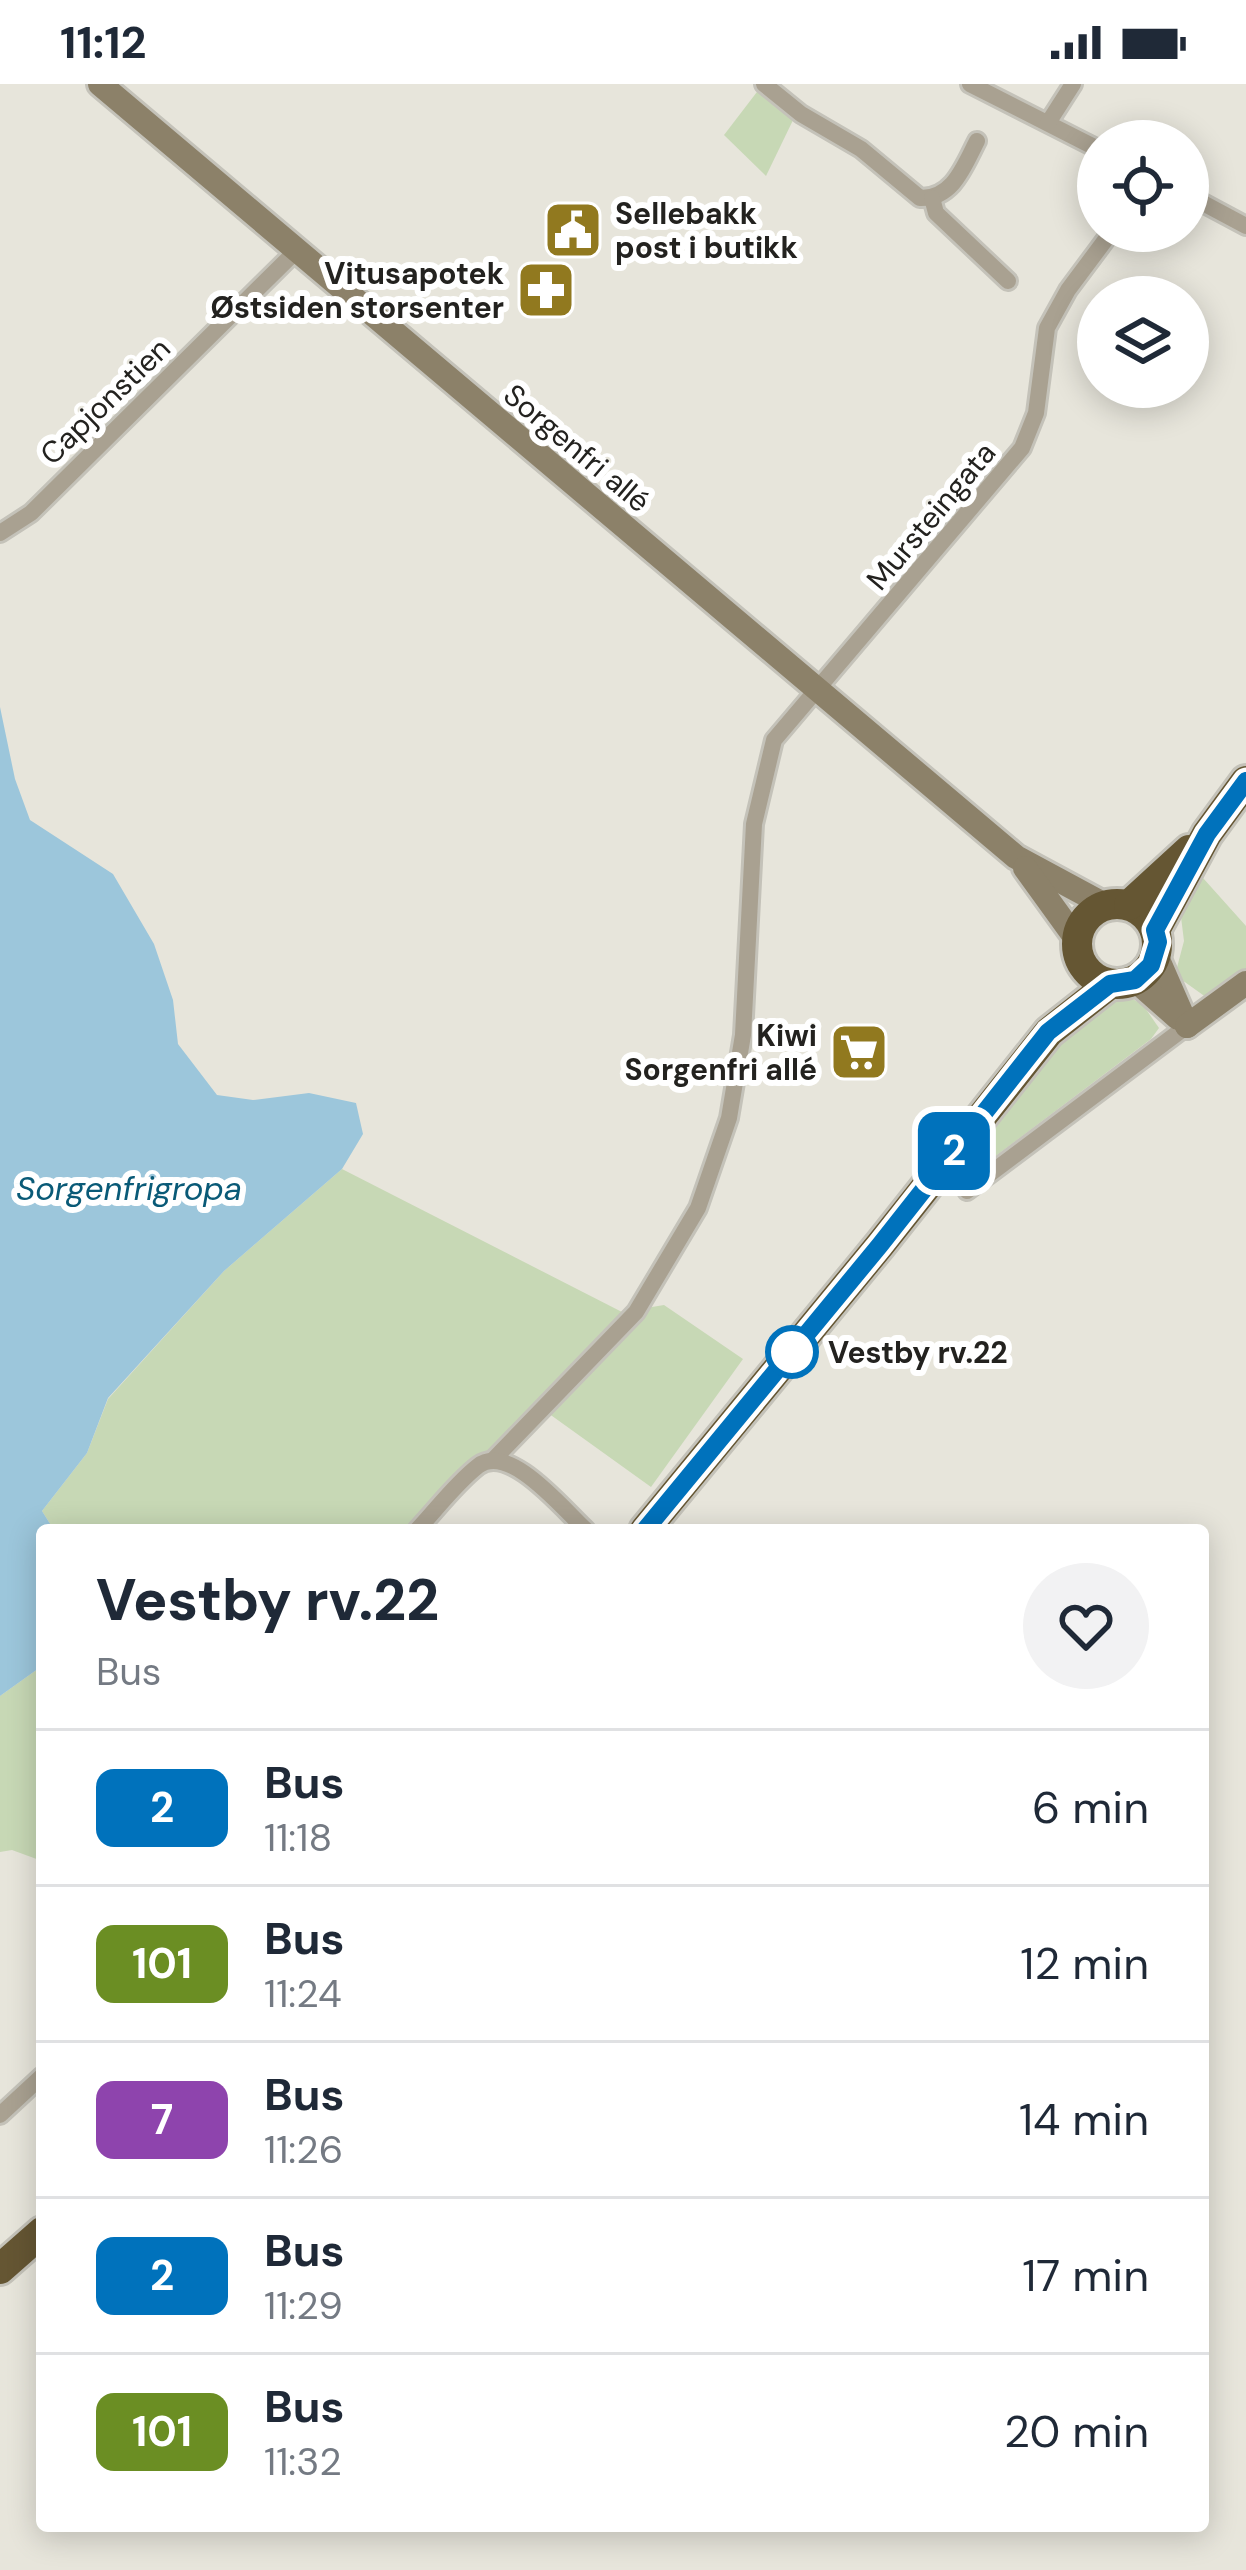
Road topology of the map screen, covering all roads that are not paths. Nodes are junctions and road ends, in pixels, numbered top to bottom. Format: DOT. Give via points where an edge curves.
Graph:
graph roads {
  1 [pos="100,84"];
  2 [pos="764,84"];
  3 [pos="970,84"];
  4 [pos="1073,84"];
  5 [pos="1048,124"];
  6 [pos="1077,138"];
  7 [pos="976,141"];
  8 [pos="932,198"];
  9 [pos="1209,206"];
  10 [pos="1246,226"];
  11 [pos="296,251"];
  12 [pos="1096,252"];
  13 [pos="1008,281"];
  14 [pos="0,533"];
  15 [pos="818,690"];
  16 [pos="1246,781"];
  17 [pos="1207,834"];
  18 [pos="1016,856"];
  19 [pos="1117,905"];
  20 [pos="1156,942"];
  21 [pos="1078,949"];
  22 [pos="1123,982"];
  23 [pos="1246,983"];
  24 [pos="1187,1026"];
  25 [pos="1048,1032"];
  26 [pos="967,1191"];
  27 [pos="494,1459"];
  28 [pos="423,1524"];
  29 [pos="580,1524"];
  30 [pos="654,1524"];
  31 [pos="36,2082"];
  32 [pos="0,2115"];
  33 [pos="36,2237"];
  34 [pos="5,2256"];
  1 -- 11 [label="street, Sorgenfri allé"];
  2 -- 8 [label="street" via="914,195"];
  3 -- 5 [label="street"];
  4 -- 5 [label="street"];
  5 -- 6 [label="street"];
  7 -- 8 [label="street" via="953,184"];
  8 -- 13 [label="street" via="936,213"];
  9 -- 10 [label="street"];
  11 -- 14 [label="street, Capjonstien" via="31,513"];
  11 -- 15 [label="street, Sorgenfri allé"];
  12 -- 15 [label="street, Mursteingata" via="1047,328 1036,412 1022,448"];
  15 -- 18 [label="street, Sorgenfri allé"];
  15 -- 27 [label="street, Mursteingata" via="786,723 767,760 754,824 743,1035 729,1118 698,1208 636,1312"];
  16 -- 17 [label="highway"];
  17 -- 19 [label="highway"];
  17 -- 20 [label="highway"];
  18 -- 19 [label="street"];
  18 -- 21 [label="street"];
  19 -- 20 [label="highway" via="1140,910"];
  19 -- 21 [label="highway" via="1085,919"];
  20 -- 22 [label="highway"];
  20 -- 24 [label="street"];
  21 -- 22 [label="highway" via="1097,979"];
  21 -- 25 [label="highway"];
  22 -- 24 [label="street"];
  22 -- 25 [label="highway"];
  23 -- 24 [label="street"];
  24 -- 26 [label="street"];
  25 -- 30 [label="highway"];
  27 -- 28 [label="street, Mursteingata"];
  27 -- 29 [label="street" via="514,1463"];
  31 -- 32 [label="street"];
  33 -- 34 [label="highway"];
}
